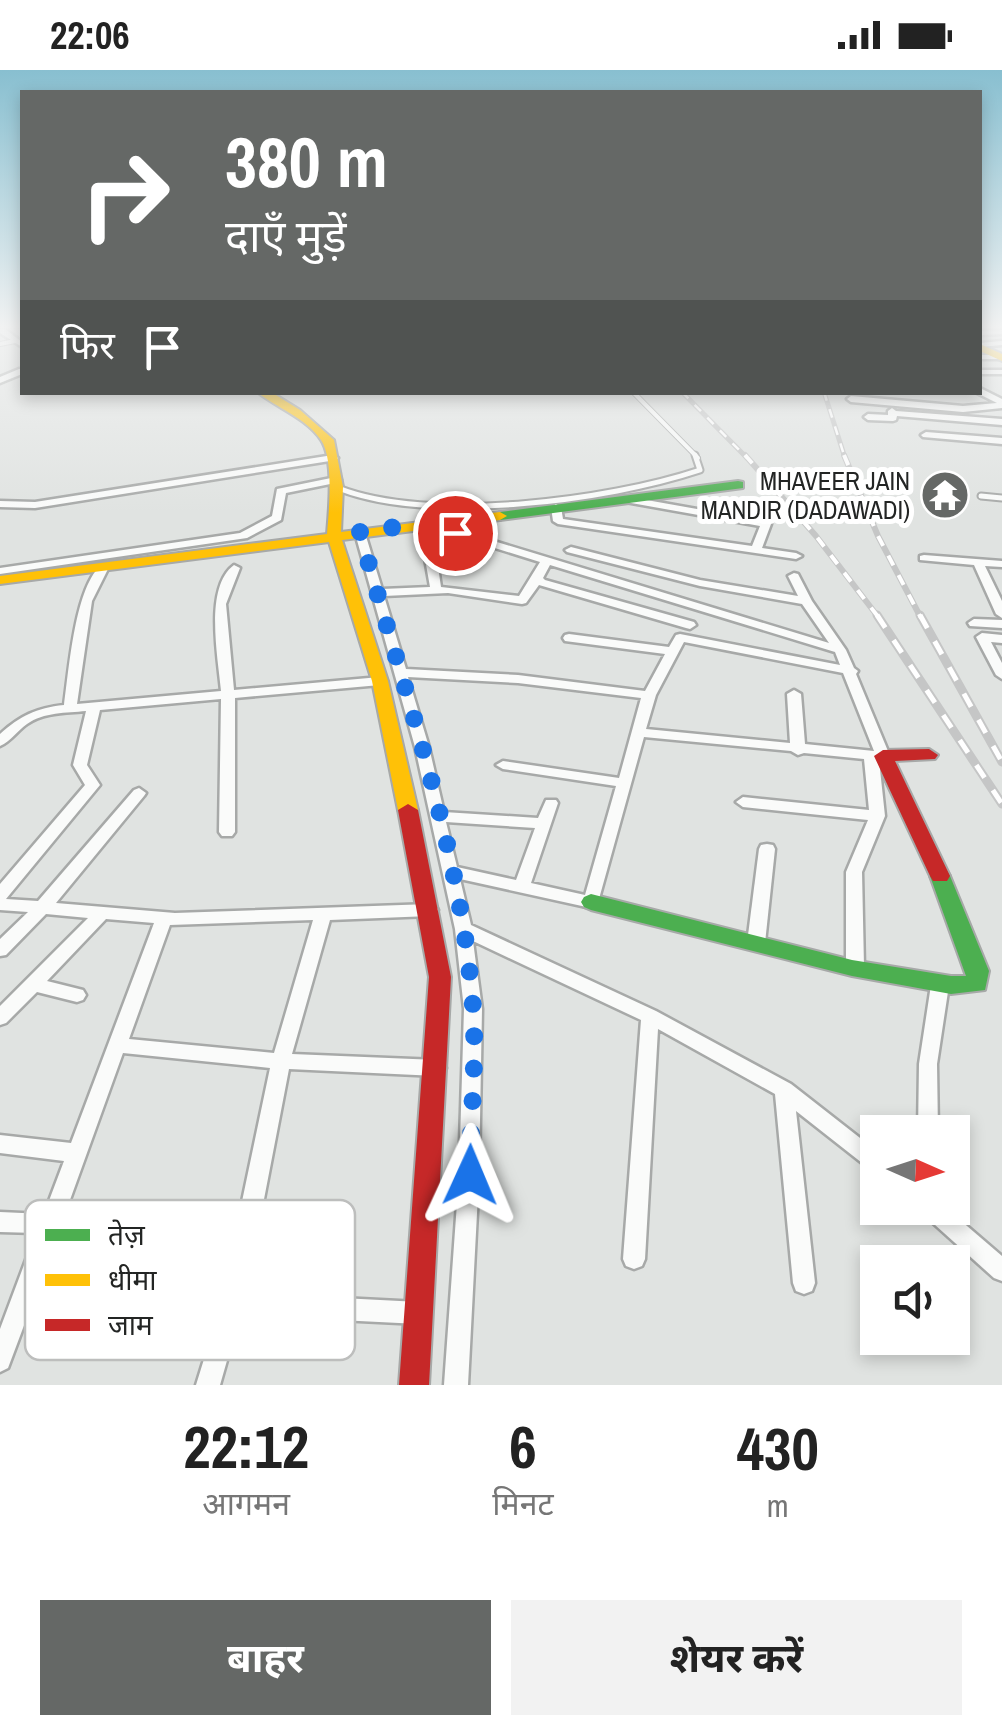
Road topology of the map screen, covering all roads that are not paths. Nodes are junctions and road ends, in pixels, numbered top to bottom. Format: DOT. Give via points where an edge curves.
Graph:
graph roads {
  1 [pos="267,395"];
  2 [pos="636,395"];
  3 [pos="851,399"];
  4 [pos="887,402"];
  5 [pos="1002,404"];
  6 [pos="893,413"];
  7 [pos="868,418"];
  8 [pos="1002,422"];
  9 [pos="926,435"];
  10 [pos="1002,441"];
  11 [pos="334,458"];
  12 [pos="336,484"];
  13 [pos="738,486"];
  14 [pos="981,496"];
  15 [pos="1002,498"];
  16 [pos="624,499"];
  17 [pos="0,504"];
  18 [pos="556,507"];
  19 [pos="425,523"];
  20 [pos="360,532"];
  21 [pos="334,537"];
  22 [pos="571,550"];
  23 [pos="756,550"];
  24 [pos="430,553"];
  25 [pos="796,556"];
  26 [pos="924,558"];
  27 [pos="546,562"];
  28 [pos="978,562"];
  29 [pos="1002,564"];
  30 [pos="103,567"];
  31 [pos="234,568"];
  32 [pos="0,571"];
  33 [pos="794,576"];
  34 [pos="538,579"];
  35 [pos="0,580"];
  36 [pos="723,586"];
  37 [pos="436,590"];
  38 [pos="377,593"];
  39 [pos="806,600"];
  40 [pos="701,611"];
  41 [pos="1002,614"];
  42 [pos="974,623"];
  43 [pos="1002,624"];
  44 [pos="569,638"];
  45 [pos="681,638"];
  46 [pos="1002,640"];
  47 [pos="840,650"];
  48 [pos="852,671"];
  49 [pos="402,673"];
  50 [pos="1002,675"];
  51 [pos="380,682"];
  52 [pos="228,694"];
  53 [pos="794,694"];
  54 [pos="649,695"];
  55 [pos="94,705"];
  56 [pos="70,707"];
  57 [pos="638,732"];
  58 [pos="0,742"];
  59 [pos="798,751"];
  60 [pos="929,755"];
  61 [pos="877,756"];
  62 [pos="504,764"];
  63 [pos="624,784"];
  64 [pos="139,793"];
  65 [pos="743,802"];
  66 [pos="550,803"];
  67 [pos="437,816"];
  68 [pos="877,816"];
  69 [pos="545,824"];
  70 [pos="228,832"];
  71 [pos="767,848"];
  72 [pos="450,871"];
  73 [pos="522,886"];
  74 [pos="0,894"];
  75 [pos="591,902"];
  76 [pos="0,904"];
  77 [pos="42,908"];
  78 [pos="430,910"];
  79 [pos="102,913"];
  80 [pos="323,914"];
  81 [pos="164,918"];
  82 [pos="463,929"];
  83 [pos="756,943"];
  84 [pos="0,950"];
  85 [pos="855,967"];
  86 [pos="33,984"];
  87 [pos="940,984"];
  88 [pos="77,995"];
  89 [pos="650,1016"];
  90 [pos="0,1018"];
  91 [pos="116,1045"];
  92 [pos="281,1061"];
  93 [pos="437,1068"];
  94 [pos="784,1090"];
  95 [pos="928,1115"];
  96 [pos="0,1144"];
  97 [pos="860,1150"];
  98 [pos="76,1153"];
  99 [pos="58,1200"];
  100 [pos="253,1200"];
  101 [pos="0,1222"];
  102 [pos="25,1223"];
  103 [pos="951,1225"];
  104 [pos="634,1259"];
  105 [pos="1002,1270"];
  106 [pos="804,1284"];
  107 [pos="25,1298"];
  108 [pos="355,1310"];
  109 [pos="419,1313"];
  110 [pos="0,1360"];
  111 [pos="215,1360"];
  112 [pos="208,1385"];
  113 [pos="414,1385"];
  114 [pos="456,1385"];
  1 -- 11 [label="street" via="318,428"];
  2 -- 12 [label="lane" via="700,460 694,474 446,508 387,505"];
  3 -- 4 [label="street"];
  4 -- 5 [label="street" via="970,410"];
  4 -- 6 [label="street"];
  6 -- 7 [label="street"];
  6 -- 8 [label="street"];
  9 -- 10 [label="street"];
  11 -- 12 [label="street"];
  11 -- 17 [label="street" via="35,505"];
  12 -- 21 [label="street"];
  12 -- 32 [label="street" via="281,491 277,518 244,536"];
  13 -- 16 [label="street"];
  14 -- 15 [label="lane"];
  16 -- 18 [label="street"];
  16 -- 23 [label="street" via="766,524"];
  18 -- 19 [label="street"];
  18 -- 23 [label="street" via="558,521"];
  19 -- 20 [label="street"];
  19 -- 27 [label="street"];
  20 -- 21 [label="street"];
  20 -- 38 [label="street"];
  21 -- 30 [label="street"];
  21 -- 51 [label="street"];
  22 -- 36 [label="street"];
  23 -- 25 [label="street"];
  24 -- 37 [label="street"];
  26 -- 28 [label="street"];
  27 -- 34 [label="street"];
  27 -- 40 [label="street"];
  28 -- 29 [label="street"];
  28 -- 41 [label="street"];
  30 -- 35 [label="street"];
  30 -- 56 [label="street" via="86,601"];
  31 -- 52 [label="street" via="220,604"];
  33 -- 39 [label="street"];
  34 -- 37 [label="street" via="522,600"];
  34 -- 45 [label="street"];
  36 -- 39 [label="street"];
  36 -- 40 [label="street"];
  37 -- 38 [label="street"];
  38 -- 49 [label="street"];
  39 -- 47 [label="street"];
  40 -- 45 [label="street"];
  40 -- 47 [label="street"];
  42 -- 43 [label="street"];
  44 -- 45 [label="street"];
  45 -- 48 [label="street"];
  45 -- 54 [label="street"];
  46 -- 50 [label="street" via="981,638"];
  47 -- 48 [label="street"];
  48 -- 61 [label="street"];
  49 -- 54 [label="street" via="518,678"];
  49 -- 67 [label="street"];
  51 -- 52 [label="street"];
  51 -- 78 [label="street"];
  52 -- 55 [label="street"];
  52 -- 70 [label="street"];
  53 -- 59 [label="street"];
  54 -- 57 [label="street"];
  55 -- 56 [label="street"];
  55 -- 74 [label="street" via="80,765 93,785"];
  56 -- 58 [label="street" via="33,714"];
  57 -- 59 [label="street"];
  57 -- 63 [label="street"];
  59 -- 61 [label="street"];
  60 -- 61 [label="street"];
  61 -- 68 [label="street"];
  61 -- 87 [label="street" via="932,855 980,975 969,986"];
  62 -- 63 [label="street"];
  63 -- 75 [label="street"];
  64 -- 77 [label="street"];
  65 -- 68 [label="street"];
  66 -- 69 [label="street"];
  67 -- 69 [label="street"];
  67 -- 72 [label="street"];
  68 -- 85 [label="street" via="854,872"];
  69 -- 73 [label="street"];
  71 -- 83 [label="street"];
  72 -- 73 [label="street"];
  72 -- 82 [label="street"];
  73 -- 75 [label="street"];
  75 -- 83 [label="street"];
  76 -- 77 [label="street"];
  77 -- 79 [label="street"];
  77 -- 84 [label="street"];
  78 -- 80 [label="street"];
  78 -- 93 [label="street" via="440,978"];
  79 -- 81 [label="street"];
  79 -- 86 [label="street"];
  80 -- 81 [label="street"];
  80 -- 92 [label="street"];
  81 -- 91 [label="street"];
  82 -- 89 [label="street"];
  82 -- 114 [label="street" via="473,1009"];
  83 -- 85 [label="street"];
  85 -- 87 [label="street"];
  86 -- 88 [label="street"];
  86 -- 90 [label="street"];
  87 -- 95 [label="street"];
  89 -- 94 [label="street"];
  89 -- 104 [label="street"];
  91 -- 92 [label="street"];
  91 -- 98 [label="street"];
  92 -- 93 [label="street"];
  92 -- 100 [label="street"];
  93 -- 109 [label="street"];
  94 -- 97 [label="street"];
  94 -- 106 [label="street"];
  96 -- 98 [label="street"];
  98 -- 99 [label="street"];
  101 -- 102 [label="street"];
  103 -- 105 [label="street"];
  107 -- 110 [label="street"];
  108 -- 109 [label="street"];
  109 -- 113 [label="street"];
  111 -- 112 [label="street"];
}
